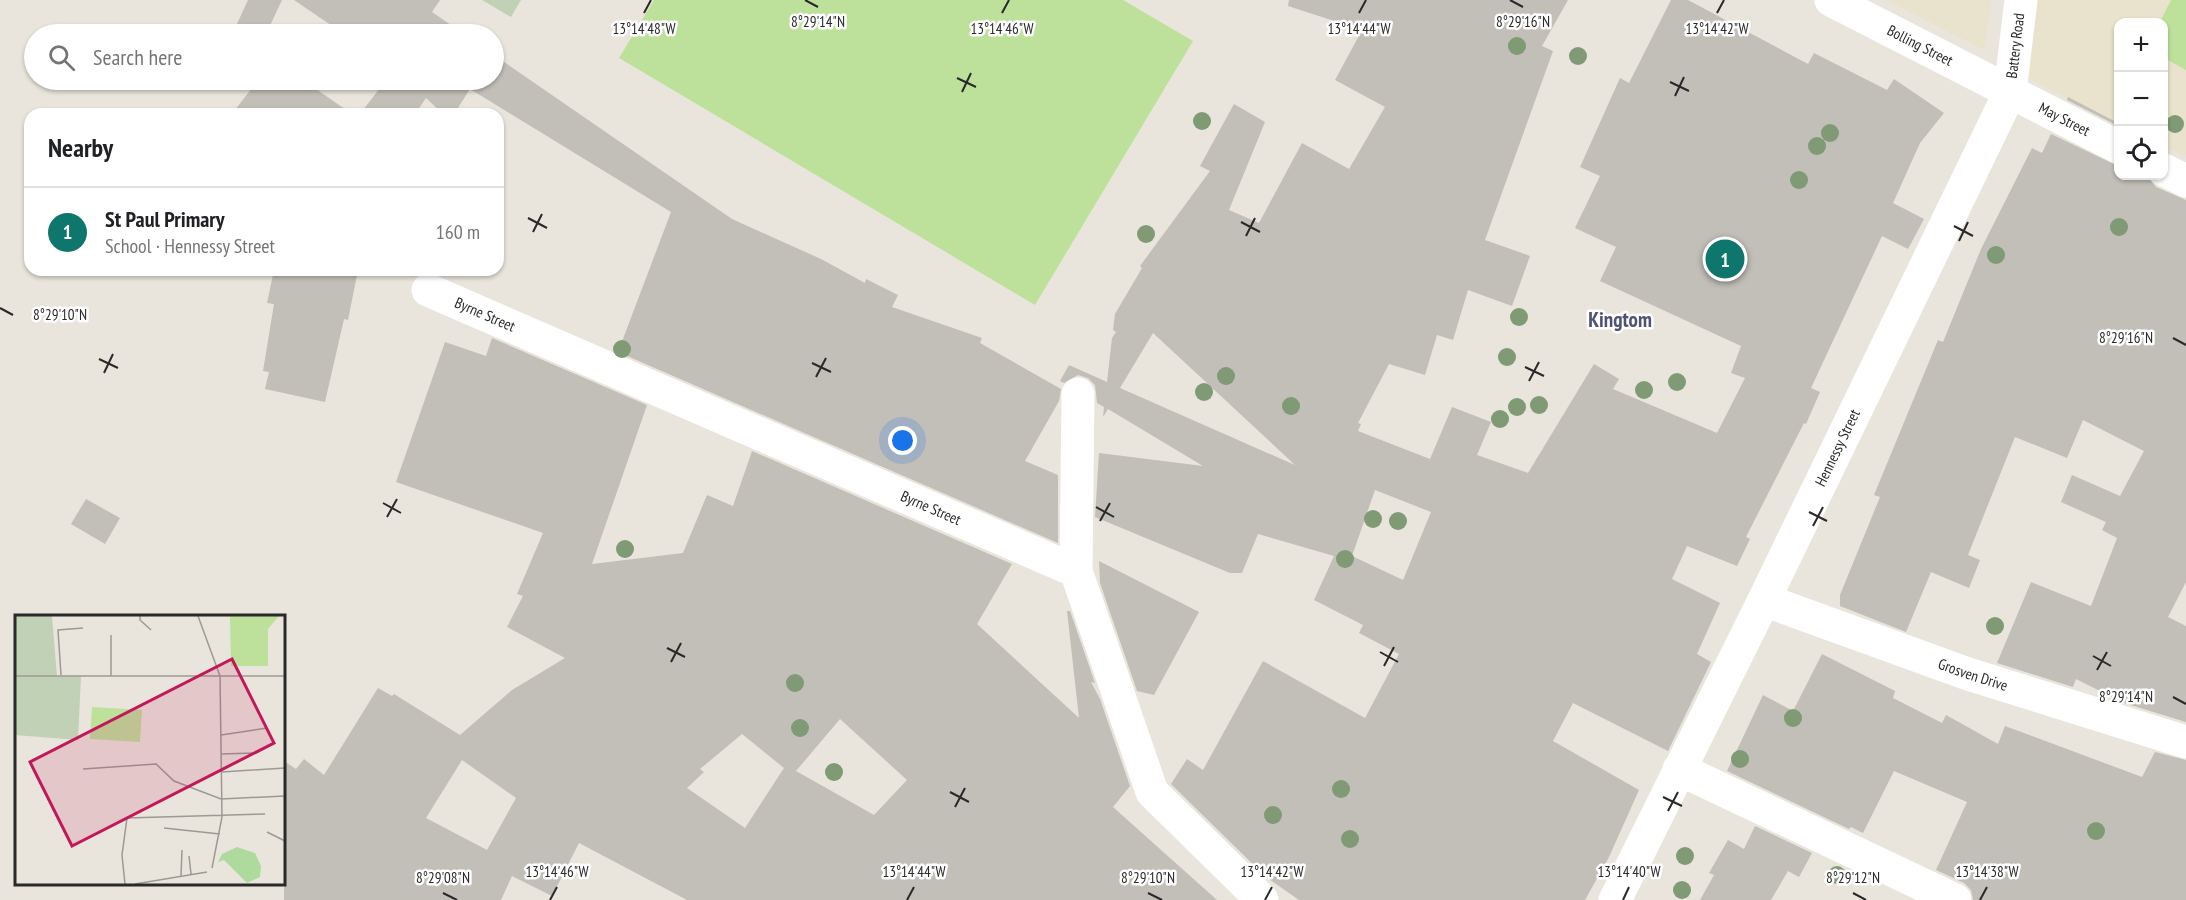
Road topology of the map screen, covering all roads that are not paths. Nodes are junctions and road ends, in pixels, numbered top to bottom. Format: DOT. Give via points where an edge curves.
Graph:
graph roads {
  1 [pos="1831,0"];
  2 [pos="2021,0"];
  3 [pos="2010,92"];
  4 [pos="2114,145"];
  5 [pos="2168,172"];
  6 [pos="2186,181"];
  7 [pos="428,290"];
  8 [pos="1078,394"];
  9 [pos="1076,571"];
  10 [pos="1764,600"];
  11 [pos="2186,742"];
  12 [pos="1679,769"];
  13 [pos="1262,900"];
  14 [pos="1615,900"];
  15 [pos="1954,900"];
  1 -- 3 [label="street, Bolling Street"];
  2 -- 3 [label="street, Battery Road"];
  3 -- 4 [label="street, May Street"];
  3 -- 10 [label="street, Hennessy Street"];
  5 -- 6 [label="street"];
  7 -- 9 [label="street, Byrne Street"];
  8 -- 9 [label="street"];
  9 -- 13 [label="street" via="1152,792"];
  10 -- 11 [label="street, Grosven Drive" via="1968,674"];
  10 -- 12 [label="street, Hennessy Street"];
  12 -- 14 [label="street, Hennessy Street"];
  12 -- 15 [label="street"];
}
